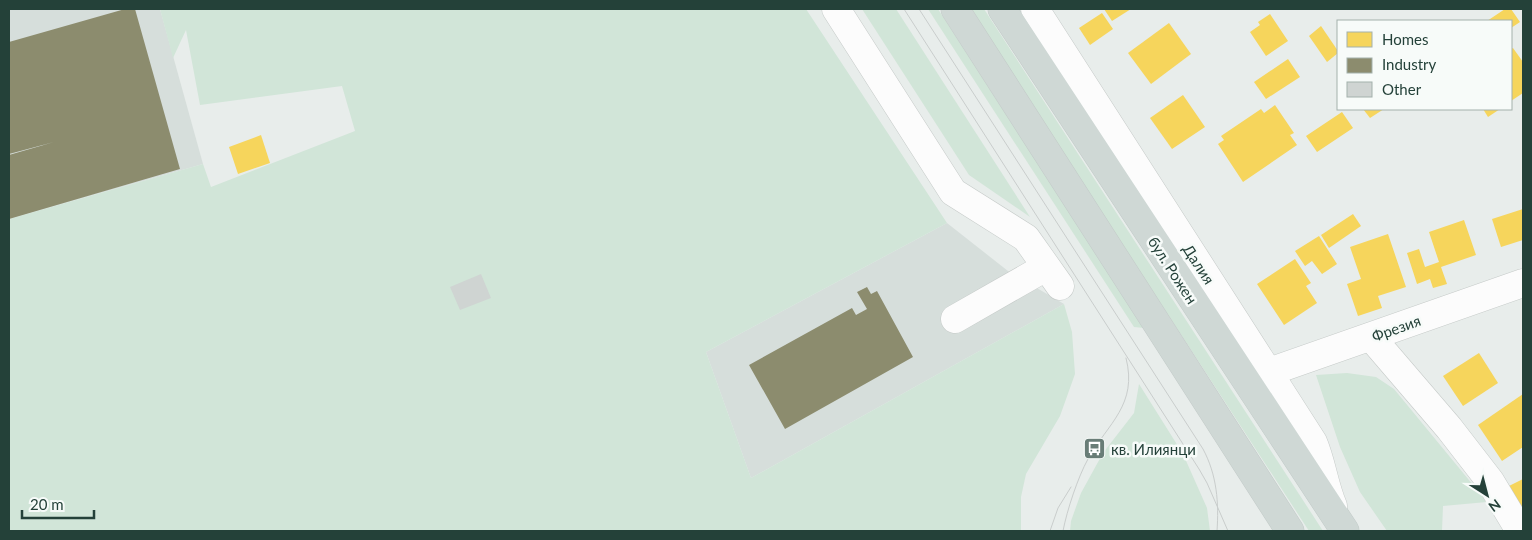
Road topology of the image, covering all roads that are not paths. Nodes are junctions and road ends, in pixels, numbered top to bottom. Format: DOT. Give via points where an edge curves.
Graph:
graph roads {
  1 [pos="836,9"];
  2 [pos="955,9"];
  3 [pos="1002,9"];
  4 [pos="1035,9"];
  5 [pos="1523,283"];
  6 [pos="955,319"];
  7 [pos="1372,337"];
  8 [pos="1269,372"];
  9 [pos="1344,530"];
  10 [pos="1290,531"];
  11 [pos="1520,531"];
  1 -- 6 [label="street" via="953,192 1026,238 1053,276"];
  2 -- 10 [label="main road"];
  3 -- 9 [label="main road, бул. Рожен"];
  4 -- 8 [label="street, Далия"];
  5 -- 7 [label="street, Фрезия"];
  7 -- 8 [label="street, Фрезия"];
  7 -- 11 [label="street" via="1490,481"];
  8 -- 9 [label="street, Далия" via="1313,442 1330,499"];
}
